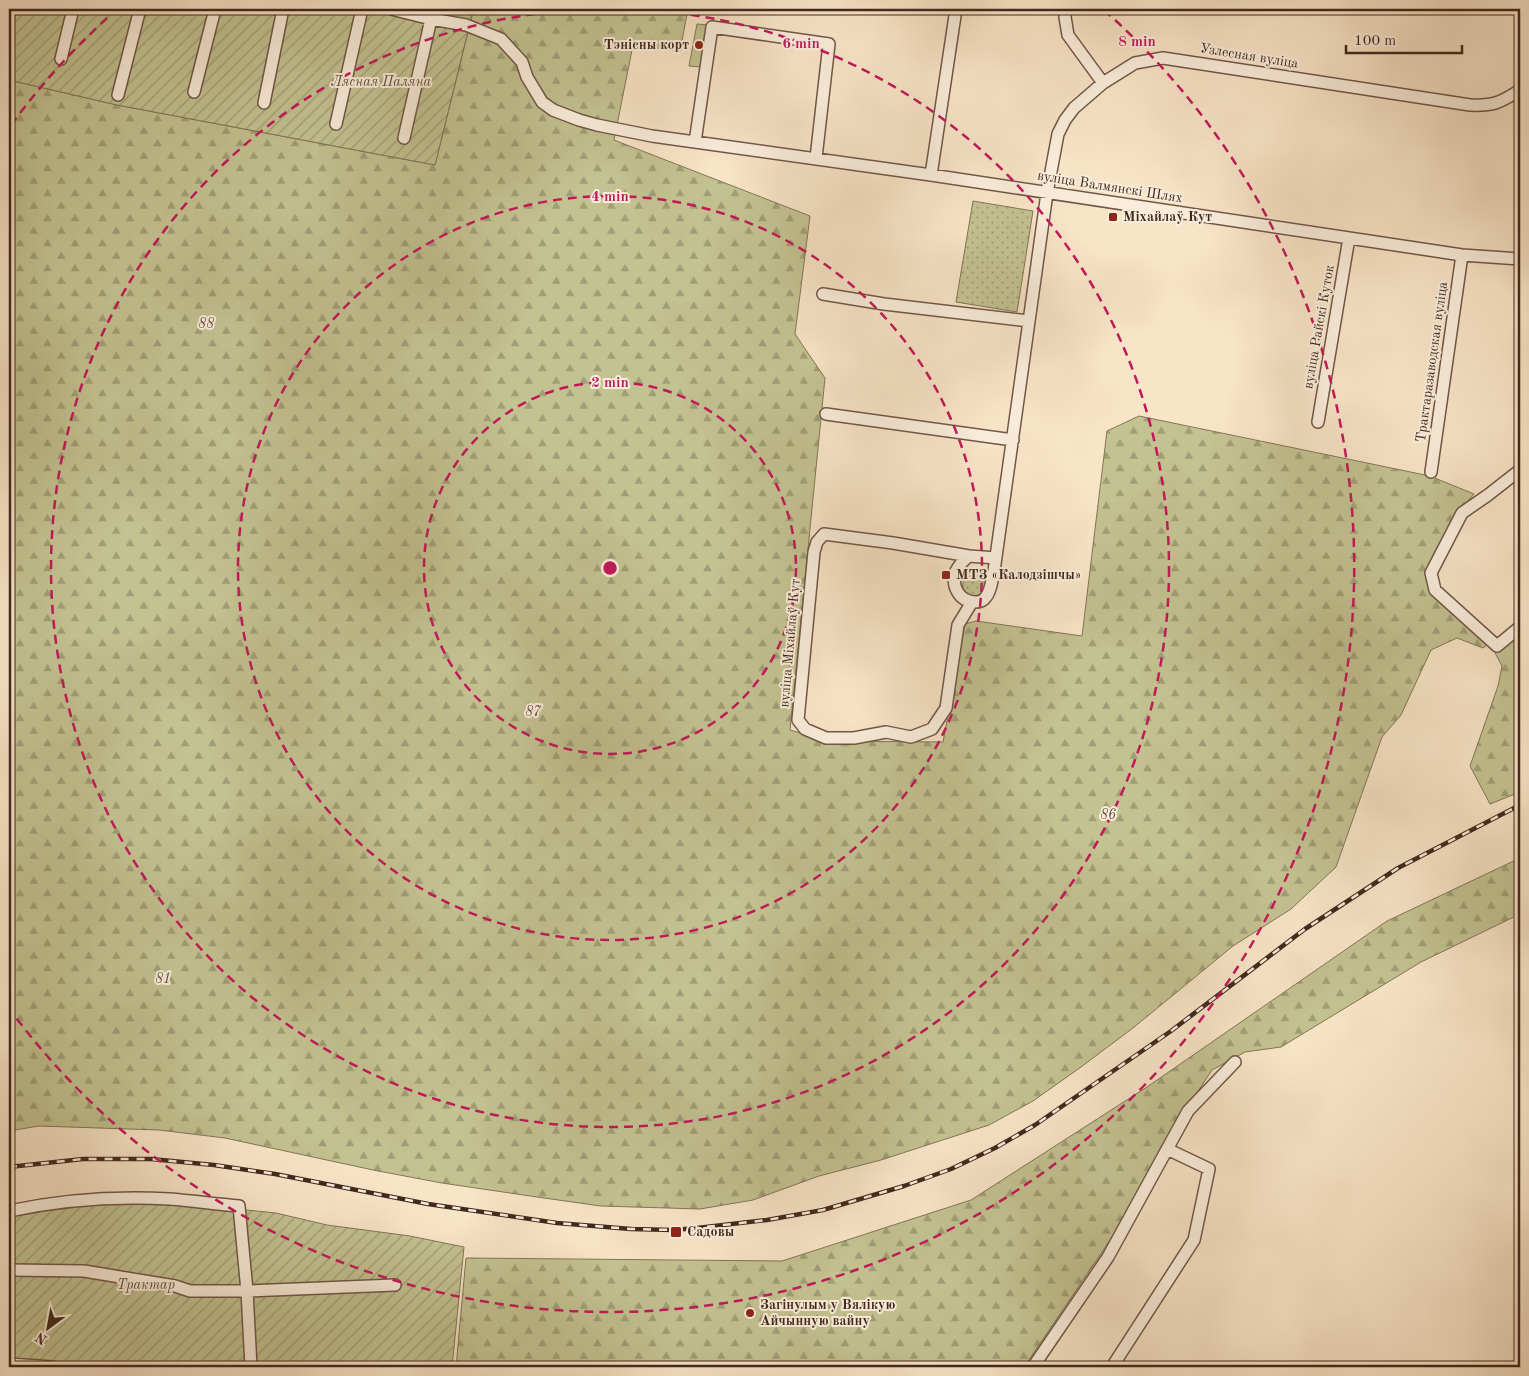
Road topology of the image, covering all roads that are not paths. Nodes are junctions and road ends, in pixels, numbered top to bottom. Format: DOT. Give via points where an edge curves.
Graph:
graph roads {
  1 [pos="73,9"];
  2 [pos="140,9"];
  3 [pos="215,9"];
  4 [pos="283,9"];
  5 [pos="362,9"];
  6 [pos="391,9"];
  7 [pos="956,9"];
  8 [pos="1066,9"];
  9 [pos="431,19"];
  10 [pos="61,59"];
  11 [pos="1103,83"];
  12 [pos="1520,90"];
  13 [pos="194,92"];
  14 [pos="118,95"];
  15 [pos="264,103"];
  16 [pos="336,124"];
  17 [pos="404,138"];
  18 [pos="695,142"];
  19 [pos="816,158"];
  20 [pos="931,175"];
  21 [pos="1047,193"];
  22 [pos="1349,238"];
  23 [pos="1462,255"];
  24 [pos="1520,259"];
  25 [pos="823,294"];
  26 [pos="1029,321"];
  27 [pos="826,414"];
  28 [pos="1318,422"];
  29 [pos="1013,440"];
  30 [pos="1520,470"];
  31 [pos="1431,472"];
  32 [pos="969,556"];
  33 [pos="996,558"];
  34 [pos="972,602"];
  35 [pos="1520,627"];
  36 [pos="1236,1062"];
  37 [pos="1167,1149"];
  38 [pos="9,1211"];
  39 [pos="9,1270"];
  40 [pos="395,1285"];
  41 [pos="247,1291"];
  42 [pos="9,1364"];
  43 [pos="53,1367"];
  44 [pos="251,1367"];
  45 [pos="1033,1367"];
  46 [pos="1112,1367"];
  1 -- 10 [label="street"];
  2 -- 14 [label="street"];
  3 -- 13 [label="street"];
  4 -- 15 [label="street"];
  5 -- 16 [label="street"];
  6 -- 9 [label="street, вуліца Валмянскі Шлях"];
  7 -- 20 [label="street"];
  8 -- 11 [label="street" via="1068,35"];
  9 -- 17 [label="street"];
  9 -- 18 [label="street, вуліца Валмянскі Шлях" via="466,25 501,39 522,62 527,78 542,102 553,110 597,125"];
  11 -- 12 [label="street, Узлесная вуліца" via="1136,63 1162,58 1470,105 1488,106"];
  11 -- 21 [label="street, Узлесная вуліца" via="1065,120 1058,134"];
  18 -- 19 [label="street, вуліца Валмянскі Шлях"];
  18 -- 19 [label="street" via="712,27 829,44"];
  19 -- 20 [label="street, вуліца Валмянскі Шлях"];
  20 -- 21 [label="street, вуліца Валмянскі Шлях"];
  21 -- 22 [label="street, вуліца Валмянскі Шлях"];
  21 -- 26 [label="street, вуліца Міхайлаў Кут"];
  22 -- 23 [label="street, вуліца Валмянскі Шлях"];
  22 -- 28 [label="street, вуліца Райскі Куток"];
  23 -- 24 [label="street, вуліца Валмянскі Шлях"];
  23 -- 31 [label="street, Трактаразаводская вуліца"];
  25 -- 26 [label="street"];
  26 -- 29 [label="street, вуліца Міхайлаў Кут"];
  27 -- 29 [label="street"];
  29 -- 33 [label="street, вуліца Міхайлаў Кут"];
  30 -- 35 [label="street" via="1462,514 1431,573 1435,590 1497,646"];
  32 -- 33 [label="street"];
  32 -- 34 [label="street" via="959,566 954,580 959,596"];
  32 -- 34 [label="street, вуліца Міхайлаў Кут" via="824,534 814,552 798,720 805,730 826,738 854,738 886,732 911,737 932,729 946,708 958,624"];
  33 -- 34 [label="street, вуліца Міхайлаў Кут" via="988,593 980,602"];
  36 -- 37 [label="street" via="1188,1111"];
  37 -- 45 [label="street" via="1108,1257"];
  37 -- 46 [label="street" via="1209,1169 1194,1240"];
  38 -- 41 [label="street" via="42,1204 103,1199 168,1199 238,1206"];
  39 -- 41 [label="street" via="84,1270 190,1291"];
  40 -- 41 [label="street"];
  41 -- 44 [label="street"];
  42 -- 43 [label="street"];
}
